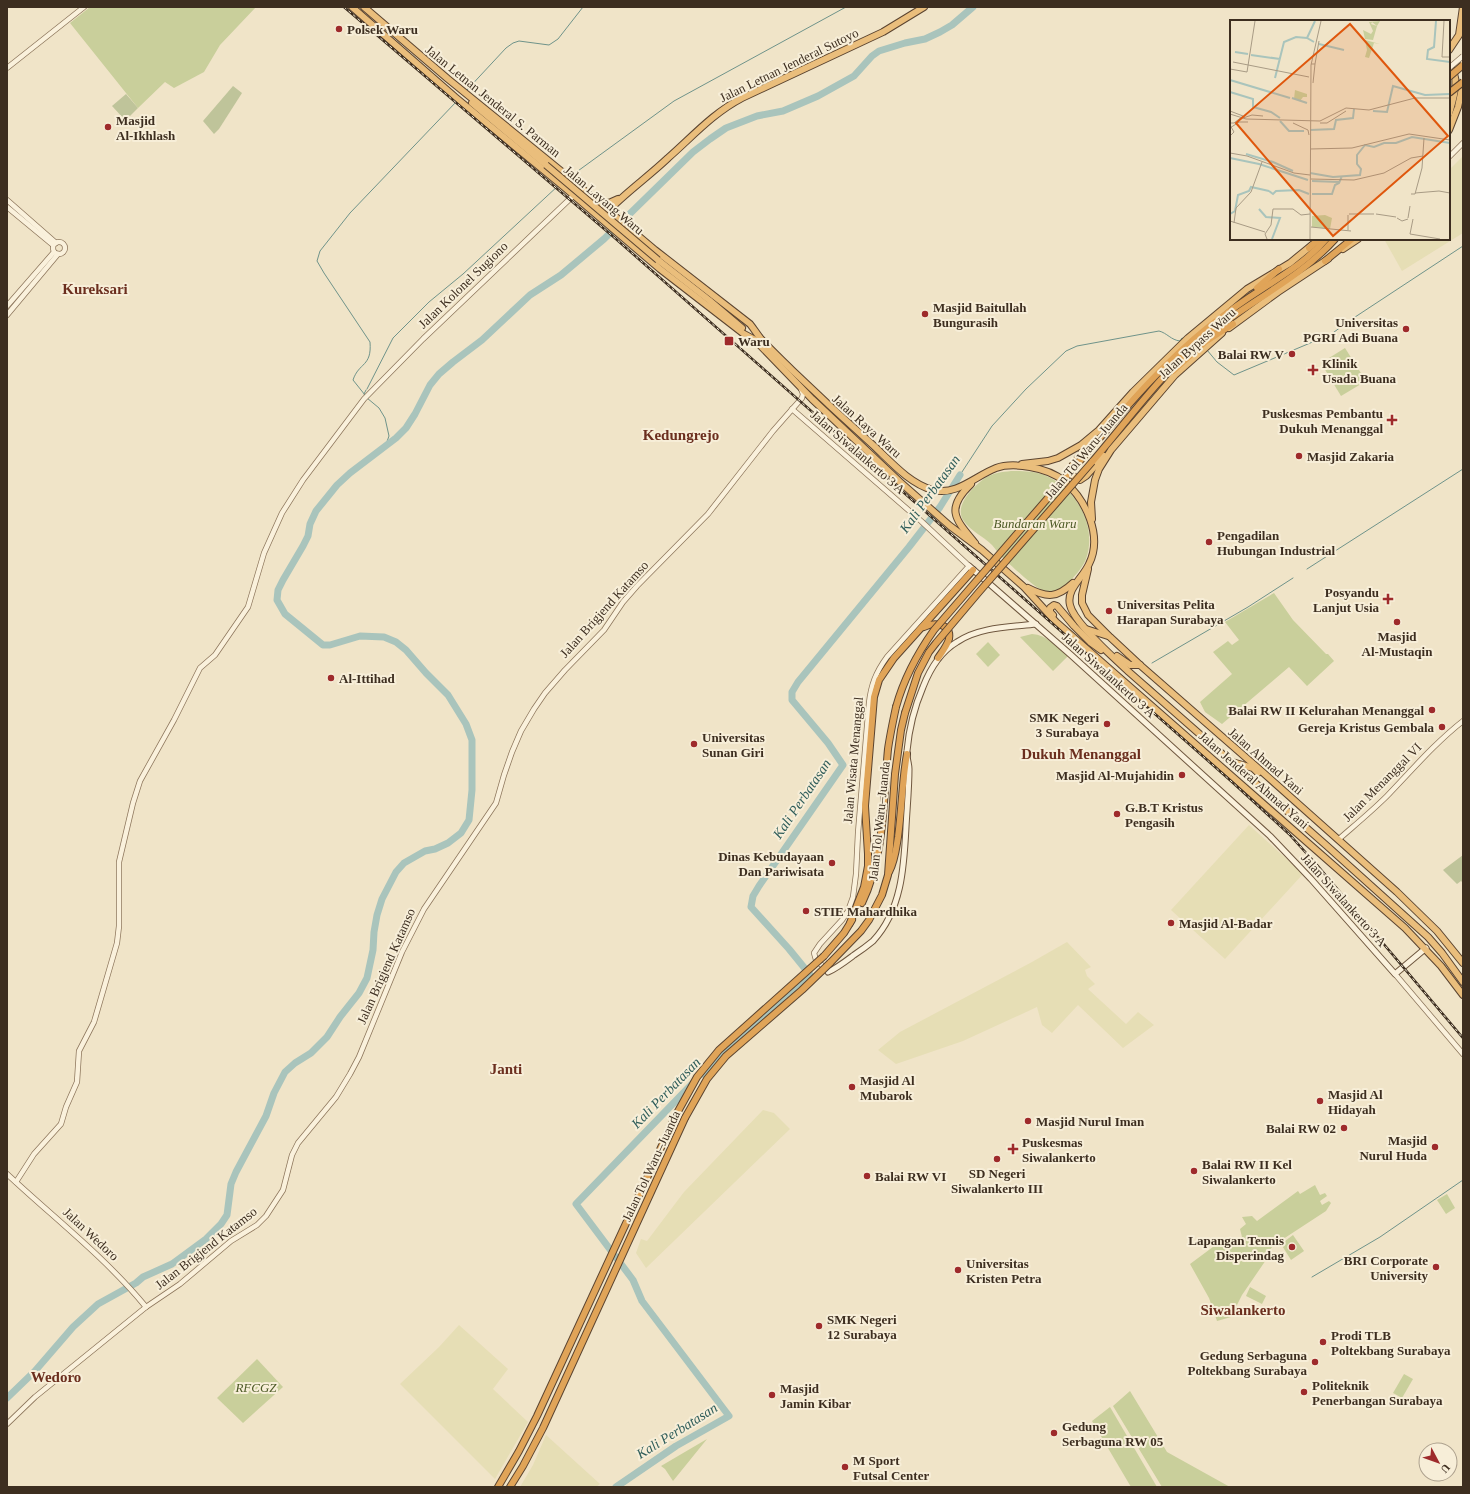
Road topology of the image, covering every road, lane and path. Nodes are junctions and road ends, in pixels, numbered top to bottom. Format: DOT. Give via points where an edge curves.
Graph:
graph roads {
  1 [pos="84,7"];
  2 [pos="352,7"];
  3 [pos="364,7"];
  4 [pos="924,7"];
  5 [pos="1463,7"];
  6 [pos="1450,48"];
  7 [pos="1463,56"];
  8 [pos="1463,65"];
  9 [pos="1450,66"];
  10 [pos="7,68"];
  11 [pos="1450,68"];
  12 [pos="1463,70"];
  13 [pos="1450,76"];
  14 [pos="448,79"];
  15 [pos="1450,80"];
  16 [pos="1463,83"];
  17 [pos="1450,92"];
  18 [pos="461,95"];
  19 [pos="1450,109"];
  20 [pos="1450,127"];
  21 [pos="1463,143"];
  22 [pos="1450,156"];
  23 [pos="574,195"];
  24 [pos="621,198"];
  25 [pos="7,200"];
  26 [pos="597,201"];
  27 [pos="7,207"];
  28 [pos="608,211"];
  29 [pos="616,217"];
  30 [pos="601,219"];
  31 [pos="608,225"];
  32 [pos="1317,240"];
  33 [pos="1325,240"];
  34 [pos="1334,240"];
  35 [pos="1351,240"];
  36 [pos="1356,240"];
  37 [pos="55,244"];
  38 [pos="56,253"];
  39 [pos="1325,261"];
  40 [pos="1279,269"];
  41 [pos="21,294"];
  42 [pos="7,306"];
  43 [pos="1236,306"];
  44 [pos="7,315"];
  45 [pos="758,339"];
  46 [pos="1199,341"];
  47 [pos="1192,347"];
  48 [pos="801,388"];
  49 [pos="802,398"];
  50 [pos="812,399"];
  51 [pos="792,409"];
  52 [pos="1099,430"];
  53 [pos="1111,450"];
  54 [pos="1016,465"];
  55 [pos="981,476"];
  56 [pos="1098,519"];
  57 [pos="1093,526"];
  58 [pos="982,550"];
  59 [pos="1089,566"];
  60 [pos="971,568"];
  61 [pos="1083,574"];
  62 [pos="1024,587"];
  63 [pos="1036,624"];
  64 [pos="1085,628"];
  65 [pos="919,630"];
  66 [pos="1071,634"];
  67 [pos="1110,637"];
  68 [pos="1102,647"];
  69 [pos="1109,654"];
  70 [pos="938,658"];
  71 [pos="1140,665"];
  72 [pos="1463,721"];
  73 [pos="907,754"];
  74 [pos="1229,761"];
  75 [pos="1288,794"];
  76 [pos="1339,839"];
  77 [pos="888,875"];
  78 [pos="850,923"];
  79 [pos="1426,948"];
  80 [pos="1463,963"];
  81 [pos="828,972"];
  82 [pos="1396,974"];
  83 [pos="1463,982"];
  84 [pos="1463,995"];
  85 [pos="1463,1054"];
  86 [pos="7,1174"];
  87 [pos="16,1182"];
  88 [pos="146,1307"];
  89 [pos="7,1424"];
  90 [pos="498,1487"];
  91 [pos="510,1487"];
  1 -- 10 [label="street"];
  2 -- 18 [label="highway, Jalan Letnan Jenderal S. Parman" via="442,84"];
  3 -- 14 [label="highway, Jalan Letnan Jenderal S. Parman"];
  4 -- 24 [label="highway, Jalan Letnan Jenderal Sutoyo" via="883,32 734,102 712,117 668,159"];
  5 -- 6 [label="highway" via="1459,35"];
  7 -- 9 [label="street, bridge"];
  8 -- 13 [label="highway, bridge"];
  11 -- 19 [label="highway" via="1456,79"];
  12 -- 15 [label="highway"];
  14 -- 18 [label="highway, Jalan Layang Waru"];
  16 -- 17 [label="highway, bridge"];
  16 -- 20 [label="highway"];
  18 -- 23 [label="highway, Jalan Letnan Jenderal S. Parman"];
  18 -- 26 [label="highway, Jalan Letnan Jenderal S. Parman"];
  18 -- 45 [label="highway, Jalan Layang Waru, bridge" via="658,260 722,308"];
  21 -- 22 [label="street"];
  23 -- 30 [label="highway, Jalan Letnan Jenderal S. Parman"];
  23 -- 87 [label="street, Jalan Kolonel Sugiono" via="364,398 320,456 277,522 264,553 248,607 215,655 200,668 140,781 119,862 117,943 94,1022 80,1052 77,1082 61,1124 34,1154"];
  24 -- 26 [label="highway" via="609,202"];
  24 -- 28 [label="highway, Jalan Letnan Jenderal Sutoyo"];
  24 -- 29 [label="highway" via="616,209"];
  25 -- 37 [label="street"];
  26 -- 28 [label="highway, Jalan Letnan Jenderal S. Parman"];
  27 -- 37 [label="street"];
  28 -- 29 [label="highway, Jalan Raya Waru"];
  28 -- 30 [label="highway, Jalan Letnan Jenderal Sutoyo"];
  29 -- 31 [label="highway" via="609,217"];
  29 -- 45 [label="highway, Jalan Raya Waru" via="654,250 750,324"];
  30 -- 31 [label="highway, Jalan Raya Waru"];
  31 -- 45 [label="highway, Jalan Raya Waru" via="660,270 744,334"];
  32 -- 40 [label="highway, Jalan Bypass Waru" via="1300,256"];
  33 -- 43 [label="highway, Jalan Tol Waru–Juanda" via="1298,266"];
  34 -- 46 [label="highway, Jalan Tol Waru–Juanda" via="1301,270"];
  35 -- 39 [label="highway"];
  36 -- 39 [label="highway, Jalan Bypass Waru"];
  37 -- 38 [label="street"];
  37 -- 38 [label="street" via="62,242 65,246 64,252"];
  38 -- 41 [label="street"];
  39 -- 46 [label="highway, Jalan Bypass Waru" via="1233,324"];
  40 -- 43 [label="highway"];
  40 -- 46 [label="highway, Jalan Bypass Waru" via="1247,289"];
  41 -- 42 [label="street"];
  41 -- 44 [label="street"];
  43 -- 46 [label="highway, Jalan Tol Waru–Juanda"];
  45 -- 48 [label="highway, Jalan Raya Waru"];
  45 -- 55 [label="highway, Jalan Raya Waru" via="830,408 917,483 936,491 953,490"];
  46 -- 47 [label="highway, Jalan Tol Waru–Juanda"];
  46 -- 47 [label="highway"];
  47 -- 52 [label="highway, Jalan Bypass Waru" via="1133,392"];
  47 -- 53 [label="highway, Jalan Bypass Waru" via="1171,379"];
  47 -- 77 [label="highway, Jalan Tol Waru–Juanda, bridge" via="1147,395 929,652 918,673 901,730 895,774"];
  47 -- 78 [label="highway, Jalan Tol Waru–Juanda, bridge" via="1144,389 934,630 918,653 909,669 896,707 877,859 867,892"];
  48 -- 49 [label="street"];
  48 -- 50 [label="highway, Jalan Raya Waru"];
  49 -- 50 [label="street"];
  49 -- 51 [label="street, Jalan Brigjend Katamso"];
  50 -- 58 [label="highway, Jalan Raya Waru" via="940,518"];
  51 -- 60 [label="street, Jalan Siwalankerto 3 A"];
  51 -- 88 [label="street, Jalan Brigjend Katamso" via="708,514 637,586 604,630 565,670 534,709 512,752 496,803 424,909 402,952 359,1057 336,1097 295,1148 283,1190 266,1216 257,1225 231,1241 180,1284"];
  52 -- 53 [label="highway" via="1072,466 1071,474 1077,479 1083,479"];
  52 -- 54 [label="highway, Jalan Bypass Waru" via="1075,450 1058,458"];
  53 -- 57 [label="highway, Jalan Bypass Waru" via="1100,469 1093,491"];
  54 -- 55 [label="highway, Jalan Raya Waru" via="998,468"];
  54 -- 57 [label="highway, Jalan Raya Waru" via="1051,472 1062,479 1077,496"];
  55 -- 58 [label="highway" via="961,494 955,504 955,510 961,526"];
  56 -- 57 [label="highway"];
  57 -- 59 [label="highway, Jalan Raya Waru" via="1094,550"];
  58 -- 62 [label="highway, Jalan Raya Waru"];
  59 -- 61 [label="highway, Jalan Raya Waru"];
  59 -- 67 [label="highway, Jalan Ahmad Yani" via="1082,603 1088,615"];
  60 -- 63 [label="main road, Jalan Siwalankerto 3 A"];
  60 -- 65 [label="highway"];
  60 -- 81 [label="street, Jalan Wisata Menanggal" via="887,657 873,682 869,703 853,897 842,920 814,953 816,960"];
  61 -- 62 [label="highway" via="1068,588 1054,595 1045,596"];
  61 -- 64 [label="highway, Jalan Jenderal Ahmad Yani" via="1072,590 1069,602"];
  62 -- 66 [label="highway, Jalan Jenderal Ahmad Yani" via="1056,622"];
  63 -- 70 [label="main road" via="971,635 956,642"];
  63 -- 82 [label="main road, Jalan Siwalankerto 3 A" via="1270,836"];
  64 -- 67 [label="highway"];
  64 -- 68 [label="highway, Jalan Jenderal Ahmad Yani"];
  65 -- 70 [label="highway" via="936,623 948,630 948,640"];
  65 -- 78 [label="highway" via="884,671 876,691 864,806 868,866 864,887"];
  66 -- 69 [label="highway" via="1050,612 1052,606 1060,607 1068,620 1090,642"];
  66 -- 79 [label="highway, Jalan Jenderal Ahmad Yani"];
  67 -- 71 [label="highway, Jalan Ahmad Yani"];
  68 -- 69 [label="highway, Jalan Jenderal Ahmad Yani"];
  68 -- 71 [label="highway" via="1130,665"];
  69 -- 74 [label="highway, Jalan Jenderal Ahmad Yani"];
  70 -- 73 [label="main road" via="916,705 909,729"];
  71 -- 75 [label="highway, Jalan Ahmad Yani"];
  72 -- 76 [label="street, Jalan Menanggal VI" via="1439,741 1386,797"];
  73 -- 77 [label="highway" via="896,854"];
  73 -- 81 [label="main road" via="909,767 904,854 896,900 873,940"];
  74 -- 75 [label="highway" via="1253,768 1282,793"];
  74 -- 83 [label="highway, Jalan Jenderal Ahmad Yani" via="1428,937"];
  75 -- 76 [label="highway, Jalan Ahmad Yani"];
  76 -- 80 [label="highway, Jalan Ahmad Yani" via="1431,924"];
  77 -- 91 [label="highway, Jalan Tol Waru–Juanda, bridge" via="869,920 850,943 802,990 726,1056 706,1079 536,1440"];
  78 -- 90 [label="highway, Jalan Tol Waru–Juanda, bridge" via="840,939 824,956 719,1050 697,1077 676,1115 537,1416"];
  79 -- 82 [label="main road"];
  79 -- 84 [label="highway, Jalan Jenderal Ahmad Yani"];
  82 -- 85 [label="street"];
  86 -- 87 [label="street, Jalan Wedoro"];
  87 -- 88 [label="street, Jalan Wedoro" via="106,1263"];
  88 -- 89 [label="street, Jalan Brigjend Katamso" via="35,1397"];
}
